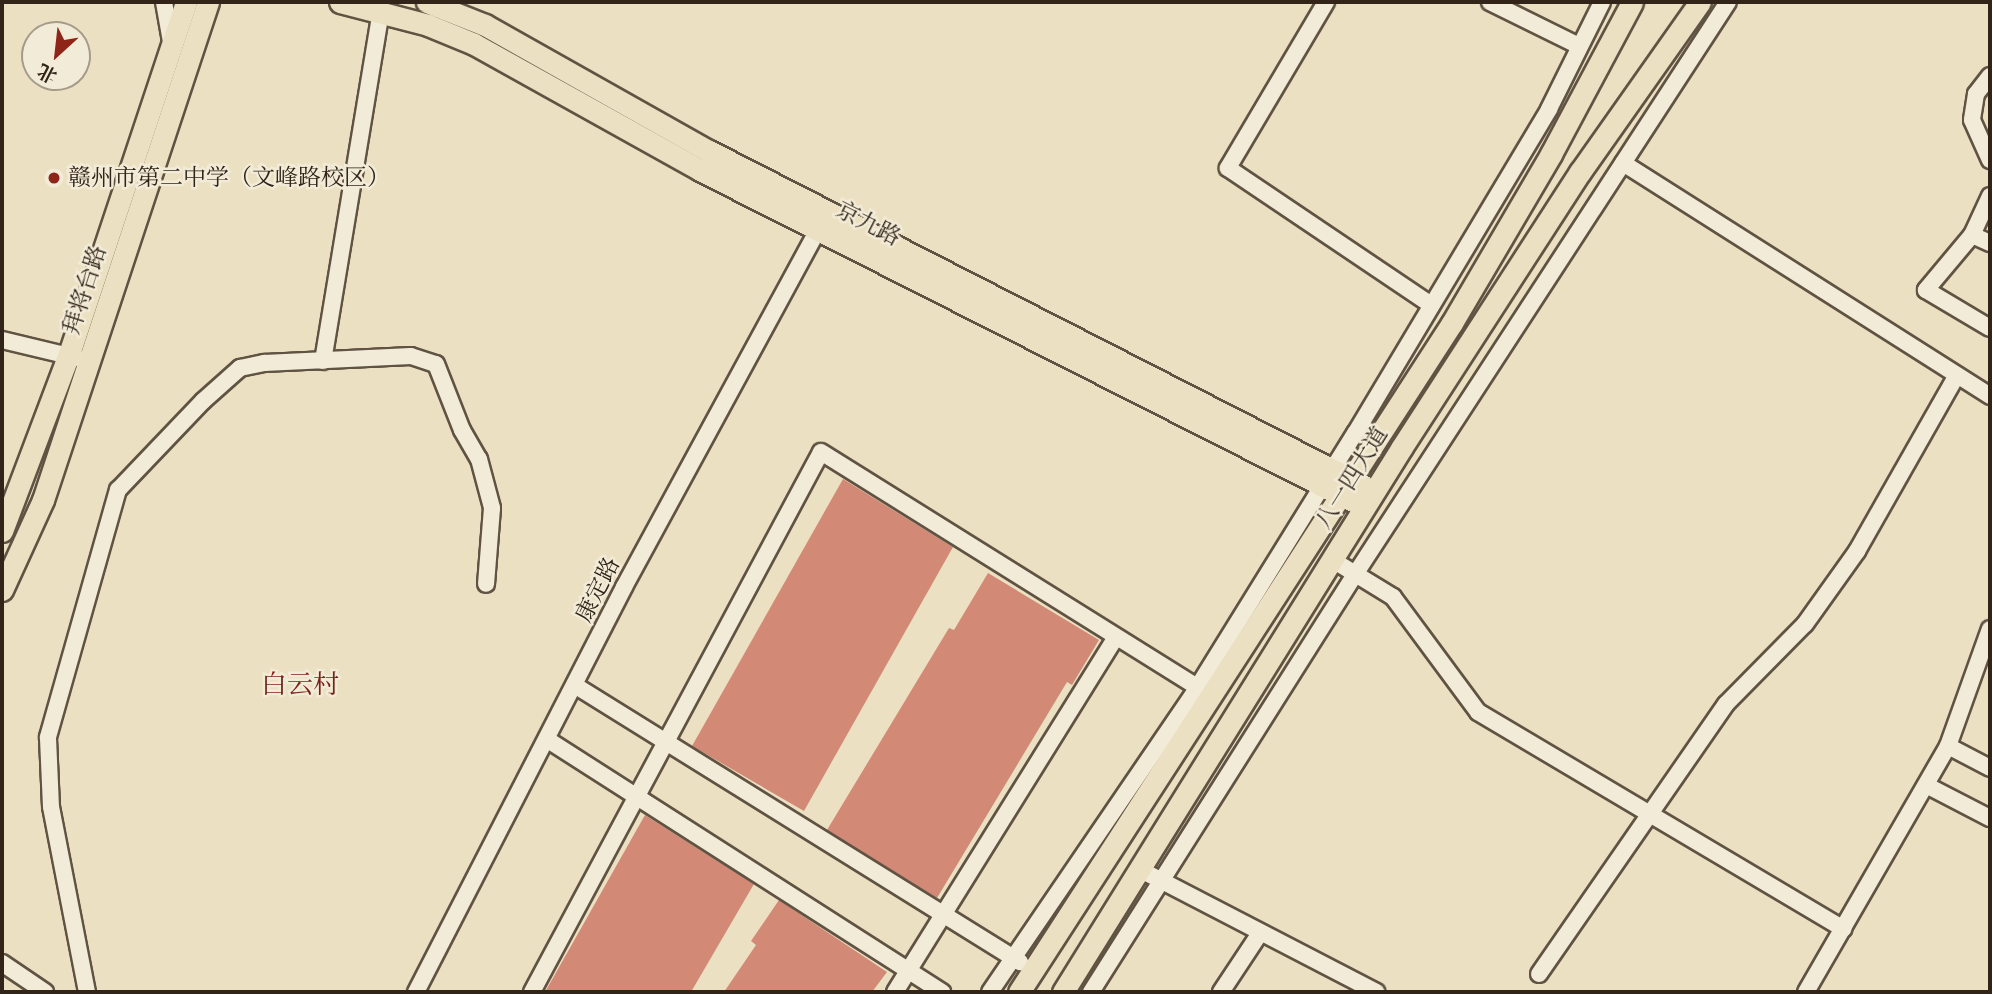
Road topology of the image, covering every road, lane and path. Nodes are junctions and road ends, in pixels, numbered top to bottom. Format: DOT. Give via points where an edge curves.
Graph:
graph roads {
  1 [pos="164,2"];
  2 [pos="186,2"];
  3 [pos="208,2"];
  4 [pos="340,2"];
  5 [pos="427,2"];
  6 [pos="1326,2"];
  7 [pos="1490,2"];
  8 [pos="1602,2"];
  9 [pos="1632,2"];
  10 [pos="1649,2"];
  11 [pos="1686,2"];
  12 [pos="1700,2"];
  13 [pos="1728,2"];
  14 [pos="382,11"];
  15 [pos="171,43"];
  16 [pos="1579,46"];
  17 [pos="1990,76"];
  18 [pos="1550,154"];
  19 [pos="1990,160"];
  20 [pos="1623,163"];
  21 [pos="1580,172"];
  22 [pos="1990,196"];
  23 [pos="823,220"];
  24 [pos="1972,234"];
  25 [pos="1990,243"];
  26 [pos="1431,305"];
  27 [pos="1990,328"];
  28 [pos="2,340"];
  29 [pos="69,354"];
  30 [pos="323,361"];
  31 [pos="88,364"];
  32 [pos="1957,375"];
  33 [pos="1990,396"];
  34 [pos="1327,476"];
  35 [pos="1348,487"];
  36 [pos="1370,500"];
  37 [pos="2,531"];
  38 [pos="1331,559"];
  39 [pos="1356,573"];
  40 [pos="486,584"];
  41 [pos="2,590"];
  42 [pos="1990,629"];
  43 [pos="1116,637"];
  44 [pos="576,686"];
  45 [pos="1205,692"];
  46 [pos="548,740"];
  47 [pos="666,742"];
  48 [pos="1948,746"];
  49 [pos="1990,768"];
  50 [pos="1926,785"];
  51 [pos="637,796"];
  52 [pos="1647,815"];
  53 [pos="1990,818"];
  54 [pos="1141,870"];
  55 [pos="1162,879"];
  56 [pos="944,915"];
  57 [pos="1843,929"];
  58 [pos="1260,933"];
  59 [pos="1013,958"];
  60 [pos="2,963"];
  61 [pos="1034,971"];
  62 [pos="908,972"];
  63 [pos="1539,974"];
  64 [pos="1067,986"];
  65 [pos="1354,987"];
  66 [pos="421,990"];
  67 [pos="1224,991"];
  68 [pos="45,992"];
  69 [pos="87,992"];
  70 [pos="532,992"];
  71 [pos="895,992"];
  72 [pos="942,992"];
  73 [pos="990,992"];
  74 [pos="1020,992"];
  75 [pos="1091,992"];
  76 [pos="1376,992"];
  77 [pos="1806,992"];
  1 -- 15 [label="street"];
  2 -- 15 [label="main road, 拜将台路"];
  3 -- 31 [label="main road, 拜将台路"];
  4 -- 14 [label="main road, 京九路"];
  5 -- 23 [label="main road, 京九路" via="485,25"];
  6 -- 26 [label="street" via="1228,168"];
  7 -- 16 [label="street"];
  8 -- 16 [label="street"];
  9 -- 18 [label="main road, 八一四大道"];
  10 -- 18 [label="main road"];
  11 -- 21 [label="main road"];
  12 -- 21 [label="main road, 八一四大道"];
  13 -- 20 [label="street"];
  14 -- 23 [label="main road, 京九路" via="474,44 700,170"];
  14 -- 30 [label="street"];
  15 -- 29 [label="main road, 拜将台路"];
  16 -- 26 [label="street" via="1549,108"];
  17 -- 19 [label="street" via="1976,94 1972,120"];
  18 -- 35 [label="main road, 八一四大道"];
  20 -- 32 [label="street"];
  20 -- 39 [label="street"];
  21 -- 36 [label="main road, 八一四大道"];
  22 -- 24 [label="street"];
  23 -- 34 [label="main road, 京九路"];
  23 -- 44 [label="street, 康定路" via="624,587"];
  24 -- 25 [label="street"];
  24 -- 27 [label="street" via="1926,290"];
  26 -- 34 [label="street"];
  28 -- 29 [label="street"];
  29 -- 31 [label="street"];
  29 -- 37 [label="main road, 拜将台路"];
  30 -- 40 [label="street" via="411,356 436,363 462,430 479,459 492,508"];
  30 -- 69 [label="street" via="240,368 118,490 48,737 51,807"];
  31 -- 41 [label="main road, 拜将台路" via="43,500"];
  32 -- 33 [label="street"];
  32 -- 52 [label="street" via="1857,551 1805,624 1726,704"];
  34 -- 35 [label="main road, 京九路"];
  34 -- 45 [label="street"];
  35 -- 36 [label="main road, 京九路"];
  35 -- 45 [label="main road, 八一四大道"];
  36 -- 38 [label="main road, 八一四大道"];
  38 -- 39 [label="street"];
  38 -- 54 [label="main road, 八一四大道"];
  39 -- 52 [label="street" via="1394,597 1478,712"];
  39 -- 55 [label="street"];
  42 -- 48 [label="street"];
  43 -- 45 [label="street"];
  43 -- 47 [label="street" via="821,452"];
  43 -- 56 [label="street"];
  44 -- 46 [label="street, 康定路"];
  44 -- 47 [label="street"];
  45 -- 59 [label="street"];
  45 -- 61 [label="main road, 八一四大道"];
  46 -- 51 [label="street"];
  46 -- 66 [label="street, 康定路"];
  47 -- 51 [label="street"];
  47 -- 56 [label="street"];
  48 -- 49 [label="street"];
  48 -- 50 [label="street"];
  50 -- 53 [label="street"];
  50 -- 57 [label="street"];
  51 -- 62 [label="street"];
  51 -- 70 [label="street"];
  52 -- 57 [label="street"];
  52 -- 63 [label="street"];
  54 -- 55 [label="street"];
  54 -- 64 [label="main road, 八一四大道"];
  55 -- 58 [label="street"];
  55 -- 75 [label="street"];
  56 -- 59 [label="street"];
  56 -- 62 [label="street"];
  57 -- 77 [label="street"];
  58 -- 65 [label="street"];
  58 -- 67 [label="street"];
  59 -- 61 [label="street"];
  59 -- 73 [label="street"];
  60 -- 68 [label="street"];
  61 -- 74 [label="main road, 八一四大道"];
  62 -- 71 [label="street"];
  62 -- 72 [label="street"];
  64 -- 75 [label="street"];
  65 -- 76 [label="street"];
}
